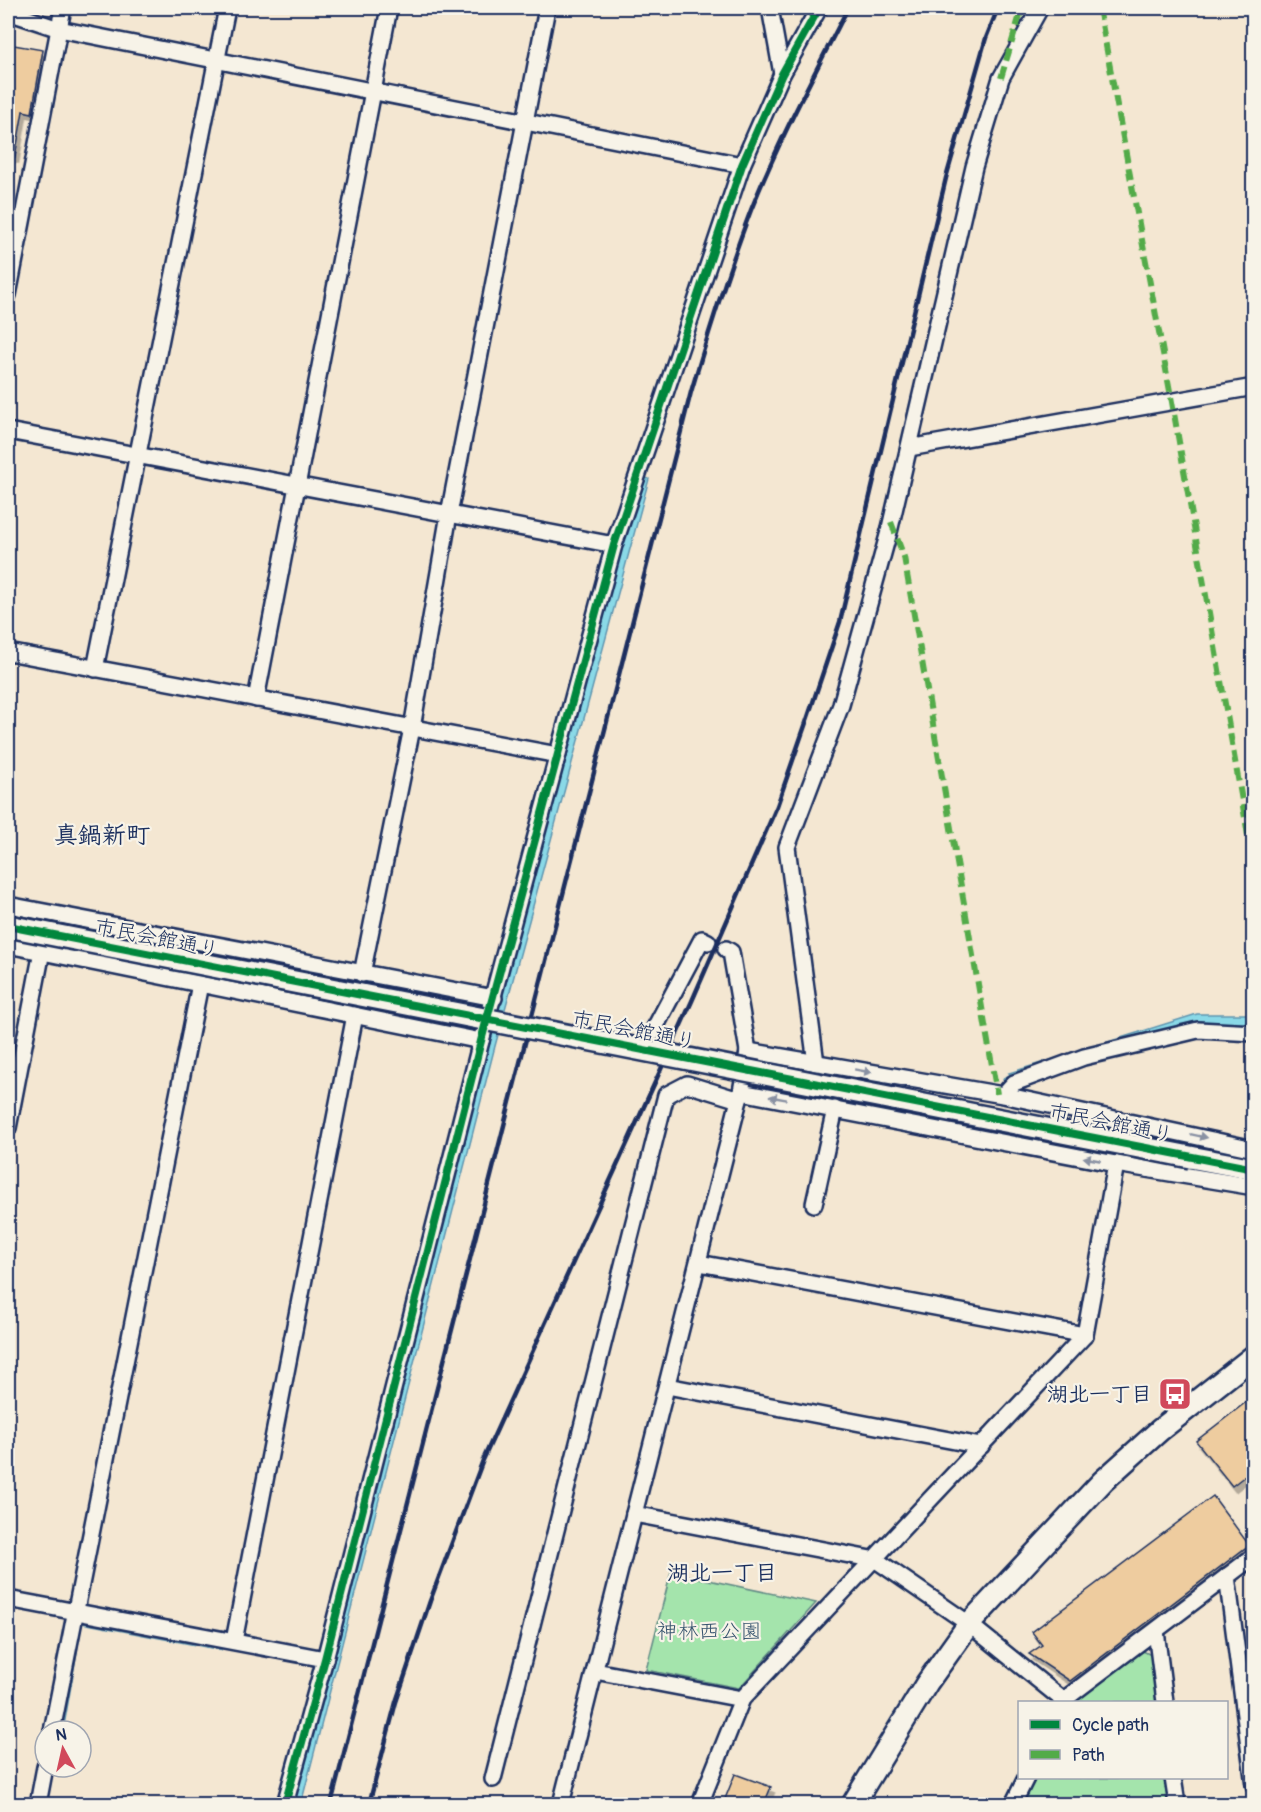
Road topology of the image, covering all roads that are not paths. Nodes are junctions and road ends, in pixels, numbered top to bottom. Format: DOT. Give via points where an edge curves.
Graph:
graph roads {
  1 [pos="63,8"];
  2 [pos="227,8"];
  3 [pos="389,8"];
  4 [pos="547,8"];
  5 [pos="770,8"];
  6 [pos="819,8"];
  7 [pos="1040,8"];
  8 [pos="8,12"];
  9 [pos="59,29"];
  10 [pos="217,61"];
  11 [pos="782,74"];
  12 [pos="373,93"];
  13 [pos="526,122"];
  14 [pos="742,165"];
  15 [pos="8,295"];
  16 [pos="1254,387"];
  17 [pos="8,431"];
  18 [pos="909,448"];
  19 [pos="138,456"];
  20 [pos="295,485"];
  21 [pos="449,514"];
  22 [pos="614,545"];
  23 [pos="8,652"];
  24 [pos="95,669"];
  25 [pos="256,699"];
  26 [pos="412,728"];
  27 [pos="558,755"];
  28 [pos="8,905"];
  29 [pos="8,926"];
  30 [pos="708,942"];
  31 [pos="8,945"];
  32 [pos="726,950"];
  33 [pos="42,951"];
  34 [pos="362,974"];
  35 [pos="200,984"];
  36 [pos="494,998"];
  37 [pos="355,1015"];
  38 [pos="1254,1033"];
  39 [pos="651,1035"];
  40 [pos="481,1041"];
  41 [pos="748,1051"];
  42 [pos="816,1063"];
  43 [pos="1003,1095"];
  44 [pos="740,1096"];
  45 [pos="835,1109"];
  46 [pos="8,1128"];
  47 [pos="1254,1149"];
  48 [pos="1116,1164"];
  49 [pos="1254,1169"];
  50 [pos="1254,1187"];
  51 [pos="814,1204"];
  52 [pos="699,1263"];
  53 [pos="1084,1335"];
  54 [pos="1254,1356"];
  55 [pos="667,1386"];
  56 [pos="981,1446"];
  57 [pos="634,1514"];
  58 [pos="1254,1556"];
  59 [pos="876,1560"];
  60 [pos="1227,1576"];
  61 [pos="8,1599"];
  62 [pos="74,1612"];
  63 [pos="969,1624"];
  64 [pos="1156,1631"];
  65 [pos="234,1641"];
  66 [pos="325,1659"];
  67 [pos="595,1671"];
  68 [pos="742,1700"];
  69 [pos="1062,1701"];
  70 [pos="1165,1701"];
  71 [pos="54,1719"];
  72 [pos="43,1779"];
  73 [pos="493,1779"];
  74 [pos="1026,1779"];
  75 [pos="1173,1779"];
  76 [pos="1254,1785"];
  77 [pos="38,1804"];
  78 [pos="285,1804"];
  79 [pos="561,1804"];
  80 [pos="700,1804"];
  81 [pos="853,1804"];
  82 [pos="1013,1804"];
  83 [pos="1177,1804"];
  1 -- 9 [label="street"];
  2 -- 10 [label="street"];
  3 -- 12 [label="street"];
  4 -- 13 [label="street"];
  5 -- 11 [label="street"];
  6 -- 11 [label="street"];
  7 -- 18 [label="street" via="1001,78 974,167"];
  8 -- 9 [label="street"];
  9 -- 10 [label="street"];
  9 -- 15 [label="street"];
  10 -- 12 [label="street"];
  10 -- 19 [label="street"];
  11 -- 14 [label="street"];
  12 -- 13 [label="street"];
  12 -- 20 [label="street"];
  13 -- 14 [label="street"];
  13 -- 21 [label="street"];
  14 -- 22 [label="street"];
  16 -- 18 [label="street"];
  17 -- 19 [label="street"];
  18 -- 42 [label="street" via="841,705 787,848"];
  19 -- 20 [label="street"];
  19 -- 24 [label="street"];
  20 -- 21 [label="street"];
  20 -- 25 [label="street"];
  21 -- 22 [label="street"];
  21 -- 26 [label="street"];
  22 -- 27 [label="street"];
  23 -- 24 [label="street"];
  24 -- 25 [label="street"];
  25 -- 26 [label="street"];
  26 -- 27 [label="street"];
  26 -- 34 [label="street"];
  27 -- 36 [label="street"];
  28 -- 34 [label="street"];
  29 -- 49 [label="street, 市民会館通り, bridge"];
  30 -- 39 [label="street" via="702,939"];
  31 -- 33 [label="street"];
  32 -- 41 [label="street" via="731,952"];
  33 -- 35 [label="street"];
  33 -- 46 [label="street"];
  34 -- 36 [label="street"];
  35 -- 37 [label="street"];
  35 -- 62 [label="street"];
  36 -- 40 [label="street"];
  37 -- 40 [label="street"];
  37 -- 65 [label="street"];
  38 -- 43 [label="street" via="1198,1030 1084,1057 1014,1083"];
  40 -- 66 [label="street"];
  41 -- 42 [label="street"];
  41 -- 44 [label="street"];
  42 -- 43 [label="street, one-way"];
  43 -- 47 [label="street, one-way"];
  45 -- 44 [label="street, one-way"];
  44 -- 52 [label="street"];
  44 -- 73 [label="street" via="687,1084 666,1095"];
  48 -- 45 [label="street, one-way"];
  45 -- 51 [label="street"];
  48 -- 50 [label="street"];
  48 -- 53 [label="street"];
  52 -- 53 [label="street"];
  52 -- 55 [label="street"];
  53 -- 56 [label="street"];
  54 -- 63 [label="street" via="1103,1481"];
  55 -- 56 [label="street"];
  55 -- 57 [label="street"];
  56 -- 59 [label="street"];
  57 -- 59 [label="street"];
  57 -- 67 [label="street"];
  58 -- 60 [label="street"];
  59 -- 63 [label="street"];
  59 -- 68 [label="street"];
  60 -- 64 [label="street"];
  60 -- 76 [label="street"];
  61 -- 62 [label="street"];
  62 -- 65 [label="street"];
  62 -- 71 [label="street"];
  63 -- 69 [label="street"];
  63 -- 81 [label="street" via="927,1683"];
  64 -- 69 [label="street"];
  64 -- 70 [label="street"];
  65 -- 66 [label="street"];
  66 -- 78 [label="street"];
  67 -- 68 [label="street"];
  67 -- 79 [label="street"];
  68 -- 80 [label="street"];
  72 -- 77 [label="street"];
  74 -- 82 [label="street"];
  75 -- 83 [label="street"];
}
